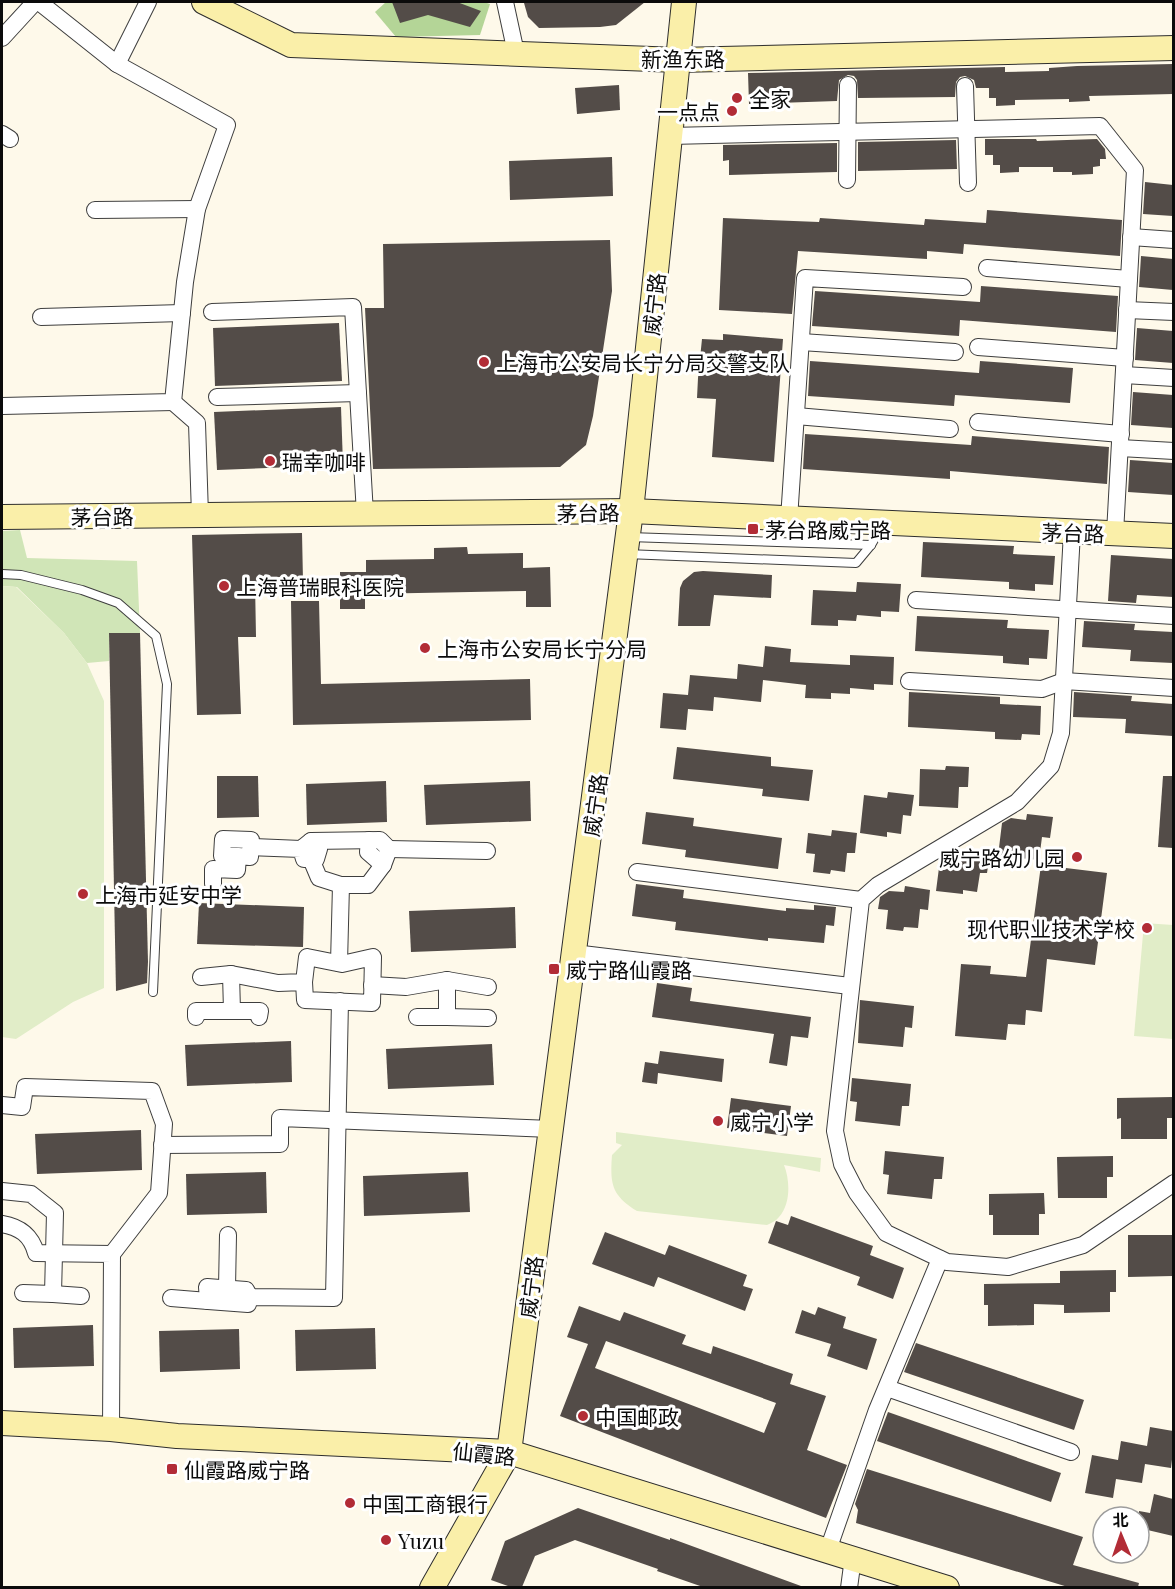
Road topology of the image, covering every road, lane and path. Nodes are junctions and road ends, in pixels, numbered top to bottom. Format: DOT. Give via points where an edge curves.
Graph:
graph roads {
  1 [pos="37,2"];
  2 [pos="148,2"];
  3 [pos="204,2"];
  4 [pos="505,2"];
  5 [pos="684,2"];
  6 [pos="2,38"];
  7 [pos="1173,48"];
  8 [pos="516,53"];
  9 [pos="678,60"];
  10 [pos="117,64"];
  11 [pos="848,85"];
  12 [pos="965,86"];
  13 [pos="966,129"];
  14 [pos="848,132"];
  15 [pos="670,136"];
  16 [pos="847,180"];
  17 [pos="968,183"];
  18 [pos="196,209"];
  19 [pos="95,210"];
  20 [pos="1131,237"];
  21 [pos="1173,240"];
  22 [pos="987,268"];
  23 [pos="1129,279"];
  24 [pos="963,287"];
  25 [pos="1127,310"];
  26 [pos="212,312"];
  27 [pos="1173,312"];
  28 [pos="182,313"];
  29 [pos="41,317"];
  30 [pos="801,342"];
  31 [pos="978,346"];
  32 [pos="955,352"];
  33 [pos="1124,367"];
  34 [pos="1173,378"];
  35 [pos="358,393"];
  36 [pos="217,397"];
  37 [pos="173,402"];
  38 [pos="2,406"];
  39 [pos="796,416"];
  40 [pos="978,423"];
  41 [pos="950,429"];
  42 [pos="1120,441"];
  43 [pos="1173,451"];
  44 [pos="631,511"];
  45 [pos="365,514"];
  46 [pos="200,515"];
  47 [pos="2,517"];
  48 [pos="789,519"];
  49 [pos="884,523"];
  50 [pos="1072,532"];
  51 [pos="1115,534"];
  52 [pos="1173,536"];
  53 [pos="871,544"];
  54 [pos="627,545"];
  55 [pos="2,574"];
  56 [pos="916,600"];
  57 [pos="1068,609"];
  58 [pos="1173,616"];
  59 [pos="909,681"];
  60 [pos="1064,681"];
  61 [pos="1173,688"];
  62 [pos="308,850"];
  63 [pos="487,850"];
  64 [pos="386,857"];
  65 [pos="637,872"];
  66 [pos="213,884"];
  67 [pos="341,885"];
  68 [pos="861,900"];
  69 [pos="574,953"];
  70 [pos="339,963"];
  71 [pos="231,974"];
  72 [pos="201,977"];
  73 [pos="447,980"];
  74 [pos="304,982"];
  75 [pos="372,985"];
  76 [pos="850,986"];
  77 [pos="488,987"];
  78 [pos="153,992"];
  79 [pos="340,1001"];
  80 [pos="232,1011"];
  81 [pos="196,1017"];
  82 [pos="259,1017"];
  83 [pos="417,1017"];
  84 [pos="447,1017"];
  85 [pos="488,1018"];
  86 [pos="2,1105"];
  87 [pos="337,1120"];
  88 [pos="551,1129"];
  89 [pos="162,1145"];
  90 [pos="1173,1183"];
  91 [pos="2,1191"];
  92 [pos="2,1224"];
  93 [pos="228,1235"];
  94 [pos="55,1252"];
  95 [pos="112,1254"];
  96 [pos="940,1258"];
  97 [pos="227,1288"];
  98 [pos="23,1293"];
  99 [pos="53,1294"];
  100 [pos="81,1296"];
  101 [pos="250,1296"];
  102 [pos="171,1298"];
  103 [pos="208,1300"];
  104 [pos="887,1388"];
  105 [pos="2,1423"];
  106 [pos="111,1429"];
  107 [pos="509,1452"];
  108 [pos="1071,1452"];
  109 [pos="828,1550"];
  110 [pos="853,1558"];
  111 [pos="432,1587"];
  112 [pos="849,1587"];
  113 [pos="947,1587"];
  1 -- 6 [label="street"];
  1 -- 10 [label="street"];
  2 -- 10 [label="street"];
  3 -- 8 [label="main road, 新渔东路" via="291,45"];
  4 -- 8 [label="street"];
  5 -- 9 [label="main road, 威宁路"];
  7 -- 9 [label="main road, 新渔东路"];
  8 -- 9 [label="main road, 新渔东路"];
  9 -- 15 [label="main road, 威宁路"];
  10 -- 18 [label="street" via="227,125"];
  11 -- 14 [label="street"];
  12 -- 13 [label="street"];
  13 -- 14 [label="street"];
  13 -- 17 [label="street"];
  13 -- 20 [label="street" via="1100,126 1135,170"];
  14 -- 15 [label="street"];
  14 -- 16 [label="street"];
  15 -- 44 [label="main road, 威宁路"];
  18 -- 19 [label="street"];
  18 -- 28 [label="street"];
  20 -- 21 [label="street"];
  20 -- 23 [label="street"];
  22 -- 23 [label="street"];
  23 -- 25 [label="street"];
  24 -- 30 [label="street" via="805,278"];
  25 -- 27 [label="street"];
  25 -- 33 [label="street"];
  26 -- 35 [label="street" via="353,306"];
  28 -- 29 [label="street"];
  28 -- 37 [label="street"];
  30 -- 32 [label="street"];
  30 -- 39 [label="street"];
  31 -- 33 [label="street"];
  33 -- 34 [label="street"];
  33 -- 42 [label="street"];
  35 -- 36 [label="street"];
  35 -- 45 [label="street"];
  37 -- 38 [label="street"];
  37 -- 46 [label="street" via="197,423"];
  39 -- 41 [label="street"];
  39 -- 48 [label="street"];
  40 -- 42 [label="street"];
  42 -- 43 [label="street"];
  42 -- 51 [label="street"];
  44 -- 45 [label="main road, 茅台路"];
  44 -- 48 [label="main road, 茅台路"];
  44 -- 54 [label="main road, 威宁路"];
  45 -- 46 [label="main road, 茅台路"];
  46 -- 47 [label="main road, 茅台路"];
  48 -- 49 [label="main road, 茅台路"];
  49 -- 50 [label="main road, 茅台路"];
  49 -- 53 [label="lane"];
  50 -- 51 [label="main road, 茅台路"];
  50 -- 57 [label="street"];
  51 -- 52 [label="main road, 茅台路"];
  53 -- 54 [label="lane"];
  53 -- 54 [label="lane" via="856,563"];
  54 -- 69 [label="main road, 威宁路"];
  55 -- 78 [label="lane" via="82,590 118,603 156,636 167,684"];
  56 -- 57 [label="street"];
  57 -- 58 [label="street"];
  57 -- 60 [label="street"];
  59 -- 60 [label="street" via="1042,689"];
  60 -- 61 [label="street"];
  60 -- 68 [label="street" via="1061,733 1051,766 1017,802 878,885"];
  62 -- 64 [label="street" via="369,840 368,852"];
  62 -- 66 [label="street" via="244,852 237,870 213,868"];
  62 -- 67 [label="street" via="319,878"];
  63 -- 64 [label="street"];
  64 -- 67 [label="street" via="368,885"];
  65 -- 68 [label="street"];
  67 -- 70 [label="street"];
  68 -- 76 [label="street"];
  69 -- 76 [label="street"];
  69 -- 88 [label="main road, 威宁路"];
  70 -- 74 [label="street" via="307,957"];
  70 -- 75 [label="street" via="373,957"];
  71 -- 72 [label="street"];
  71 -- 74 [label="street" via="278,983"];
  71 -- 80 [label="street"];
  73 -- 75 [label="street" via="406,987"];
  73 -- 77 [label="street"];
  73 -- 84 [label="street"];
  74 -- 79 [label="street" via="305,1000"];
  75 -- 79 [label="street" via="372,1003"];
  76 -- 96 [label="street" via="834,1131 842,1164 886,1233"];
  79 -- 87 [label="street"];
  80 -- 81 [label="street" via="196,1011"];
  80 -- 82 [label="street" via="260,1011"];
  83 -- 84 [label="street"];
  84 -- 85 [label="street"];
  86 -- 89 [label="street" via="22,1107 25,1088 152,1091 164,1124"];
  87 -- 88 [label="street"];
  87 -- 89 [label="street" via="280,1118 280,1144"];
  87 -- 101 [label="street" via="334,1298"];
  88 -- 107 [label="main road, 威宁路"];
  89 -- 95 [label="street" via="159,1193"];
  90 -- 96 [label="street" via="1083,1245 1008,1267 947,1262"];
  91 -- 94 [label="street" via="31,1194 55,1213"];
  92 -- 94 [label="street" via="22,1230 33,1239 36,1253"];
  93 -- 97 [label="street"];
  94 -- 95 [label="street"];
  94 -- 99 [label="street"];
  95 -- 106 [label="street"];
  96 -- 104 [label="street"];
  97 -- 101 [label="street" via="246,1290"];
  97 -- 103 [label="street" via="207,1287"];
  98 -- 99 [label="street"];
  99 -- 100 [label="street"];
  101 -- 103 [label="street" via="248,1304"];
  102 -- 103 [label="street"];
  104 -- 108 [label="street"];
  104 -- 109 [label="street"];
  105 -- 106 [label="main road, 仙霞路"];
  106 -- 107 [label="main road, 仙霞路" via="177,1436"];
  107 -- 109 [label="main road, 仙霞路"];
  107 -- 111 [label="main road, 威宁路"];
  109 -- 110 [label="main road, 仙霞路"];
  110 -- 112 [label="street"];
  110 -- 113 [label="main road, 仙霞路"];
}
